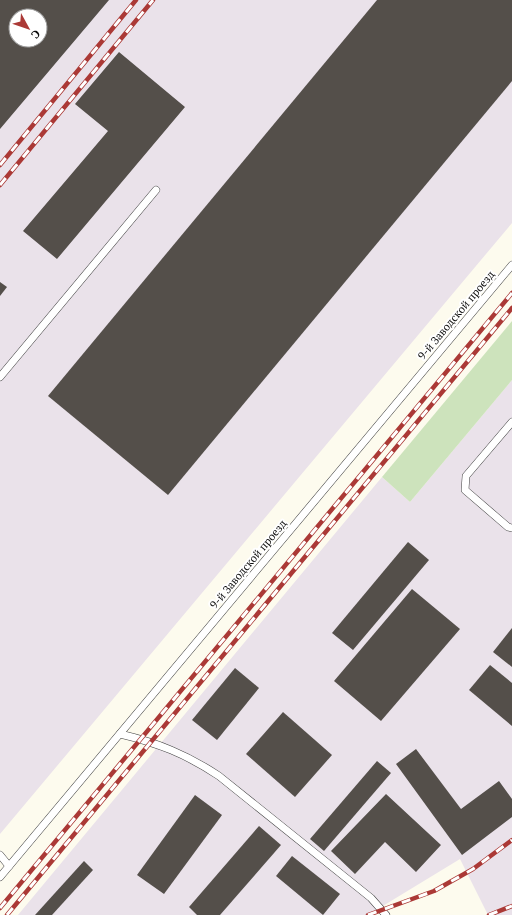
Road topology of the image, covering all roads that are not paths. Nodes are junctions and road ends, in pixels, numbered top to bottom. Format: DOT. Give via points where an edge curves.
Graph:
graph roads {
  1 [pos="156,190"];
  2 [pos="512,265"];
  3 [pos="0,377"];
  4 [pos="512,422"];
  5 [pos="512,528"];
  6 [pos="120,734"];
  7 [pos="0,855"];
  8 [pos="9,866"];
  9 [pos="0,877"];
  10 [pos="386,915"];
  1 -- 3 [label="lane"];
  2 -- 6 [label="lane, 9-й Заводской проезд"];
  4 -- 5 [label="lane" via="466,476 465,490"];
  6 -- 8 [label="lane, 9-й Заводской проезд"];
  6 -- 10 [label="lane" via="193,759 219,776 371,898"];
  7 -- 8 [label="lane"];
  8 -- 9 [label="lane, 9-й Заводской проезд"];
}
